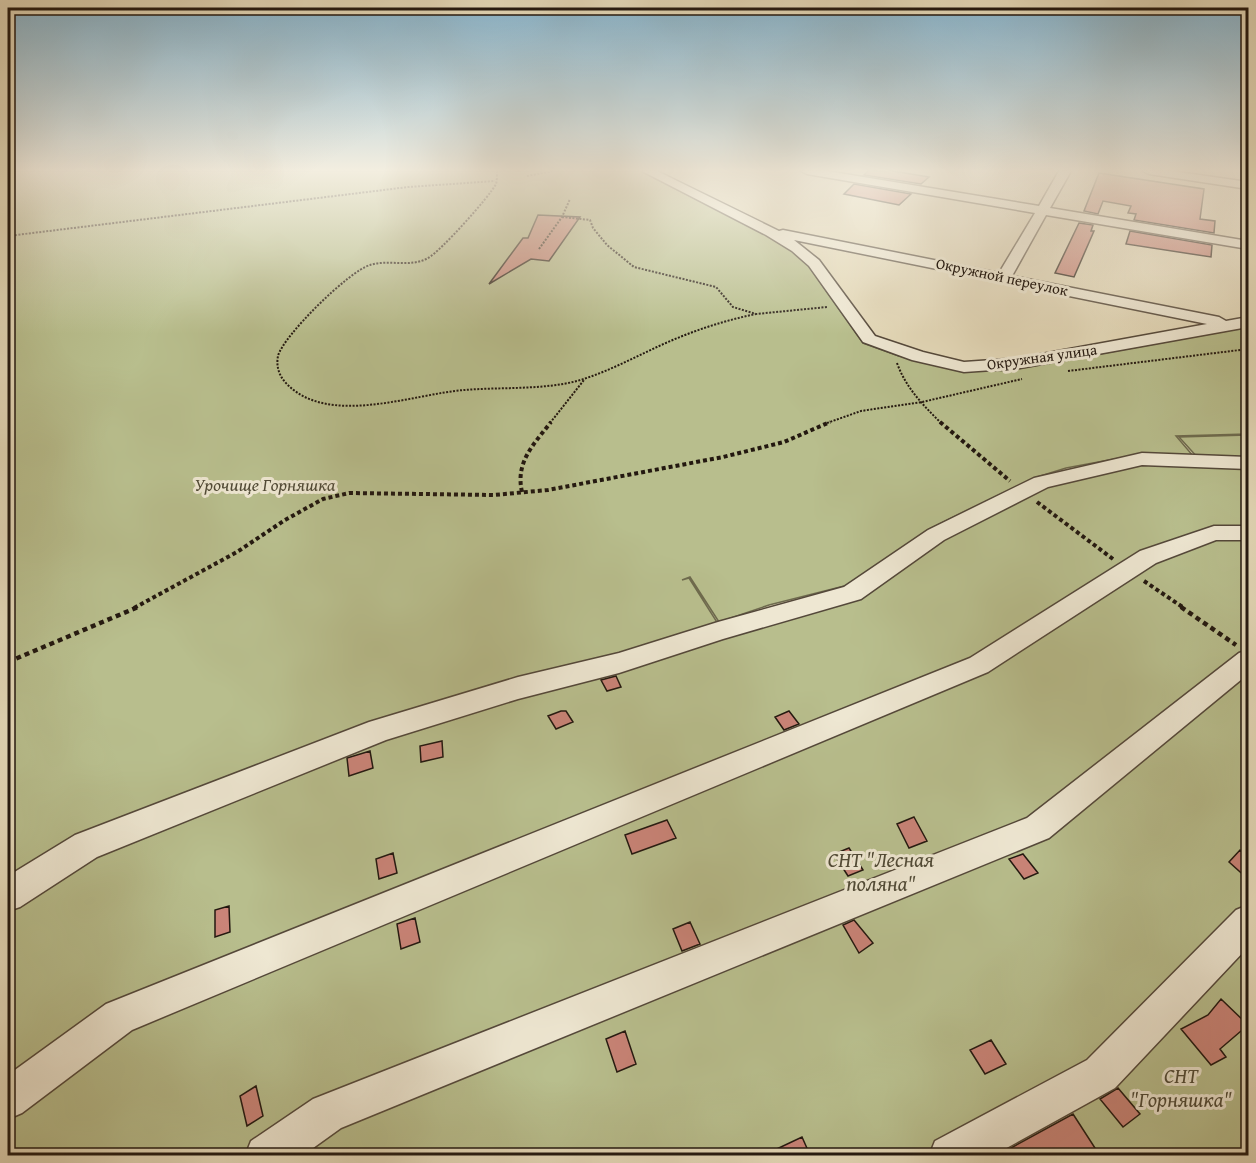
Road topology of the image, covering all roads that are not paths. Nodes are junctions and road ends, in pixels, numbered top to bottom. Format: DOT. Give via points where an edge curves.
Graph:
graph roads {
  1 [pos="757,225"];
  2 [pos="1033,225"];
  3 [pos="1132,225"];
  4 [pos="771,232"];
  5 [pos="1248,245"];
  6 [pos="1004,277"];
  7 [pos="1240,323"];
  8 [pos="1248,463"];
  9 [pos="1248,533"];
  10 [pos="1244,654"];
  11 [pos="8,895"];
  12 [pos="1248,922"];
  13 [pos="8,1100"];
  14 [pos="266,1155"];
  15 [pos="950,1155"];
  1 -- 4 [label="street, Окружная улица"];
  2 -- 6 [label="street"];
  3 -- 5 [label="street"];
  4 -- 6 [label="street, Окружной переулок"];
  4 -- 7 [label="street, Окружная улица" via="814,263 869,339 964,366 1020,363"];
  6 -- 7 [label="street, Окружной переулок"];
  8 -- 11 [label="street" via="1142,459 1041,482 936,535 852,593 379,730 86,846"];
  9 -- 13 [label="street" via="1214,533 1148,557 980,664 119,1017"];
  10 -- 14 [label="street" via="1038,828 327,1113"];
  12 -- 15 [label="street" via="1101,1074"];
}
